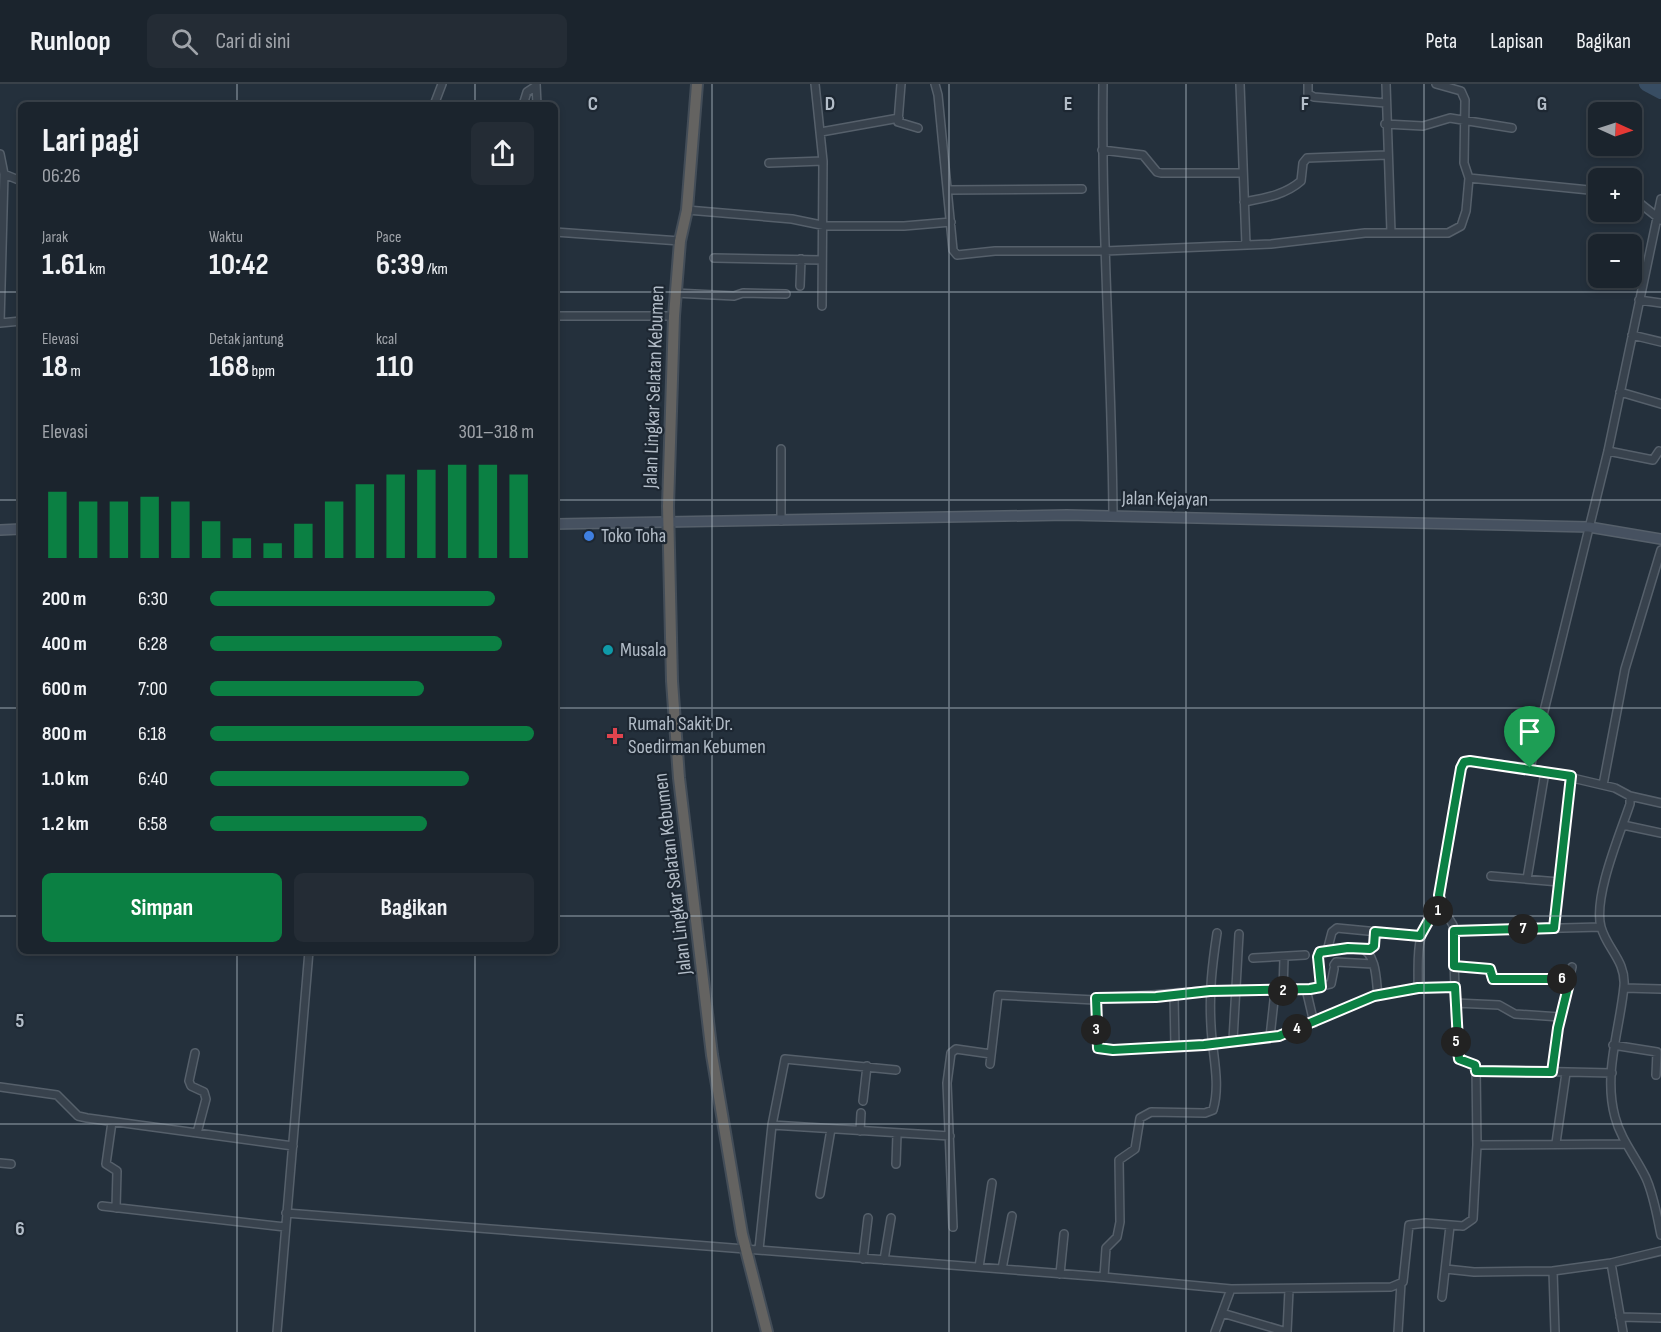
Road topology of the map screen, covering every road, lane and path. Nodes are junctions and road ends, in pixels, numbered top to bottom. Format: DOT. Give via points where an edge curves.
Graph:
graph roads {
  1 [pos="442,84"];
  2 [pos="697,84"];
  3 [pos="814,84"];
  4 [pos="935,84"];
  5 [pos="1103,84"];
  6 [pos="1240,84"];
  7 [pos="1308,84"];
  8 [pos="1386,84"];
  9 [pos="1436,84"];
  10 [pos="536,85"];
  11 [pos="904,85"];
  12 [pos="435,102"];
  13 [pos="524,102"];
  14 [pos="537,102"];
  15 [pos="1386,103"];
  16 [pos="898,118"];
  17 [pos="1465,121"];
  18 [pos="1385,124"];
  19 [pos="918,128"];
  20 [pos="1512,128"];
  21 [pos="820,132"];
  22 [pos="1102,150"];
  23 [pos="0,154"];
  24 [pos="1387,155"];
  25 [pos="823,161"];
  26 [pos="770,164"];
  27 [pos="1243,173"];
  28 [pos="4,174"];
  29 [pos="1469,178"];
  30 [pos="18,180"];
  31 [pos="1082,189"];
  32 [pos="948,190"];
  33 [pos="1588,190"];
  34 [pos="1661,199"];
  35 [pos="1,201"];
  36 [pos="1244,202"];
  37 [pos="1642,205"];
  38 [pos="687,210"];
  39 [pos="1659,218"];
  40 [pos="951,222"];
  41 [pos="824,226"];
  42 [pos="558,232"];
  43 [pos="1391,232"];
  44 [pos="680,241"];
  45 [pos="1246,245"];
  46 [pos="1105,251"];
  47 [pos="714,258"];
  48 [pos="801,259"];
  49 [pos="822,260"];
  50 [pos="800,285"];
  51 [pos="675,293"];
  52 [pos="786,294"];
  53 [pos="1639,300"];
  54 [pos="1661,303"];
  55 [pos="822,306"];
  56 [pos="558,316"];
  57 [pos="674,316"];
  58 [pos="18,321"];
  59 [pos="0,323"];
  60 [pos="1632,335"];
  61 [pos="1661,342"];
  62 [pos="1620,392"];
  63 [pos="1661,404"];
  64 [pos="781,448"];
  65 [pos="1608,451"];
  66 [pos="1659,451"];
  67 [pos="1113,515"];
  68 [pos="781,520"];
  69 [pos="668,522"];
  70 [pos="558,524"];
  71 [pos="1589,527"];
  72 [pos="18,529"];
  73 [pos="0,530"];
  74 [pos="1661,539"];
  75 [pos="1661,550"];
  76 [pos="1530,768"];
  77 [pos="1545,772"];
  78 [pos="1571,776"];
  79 [pos="1603,785"];
  80 [pos="1630,796"];
  81 [pos="1661,803"];
  82 [pos="1623,825"];
  83 [pos="1661,833"];
  84 [pos="1491,876"];
  85 [pos="1527,879"];
  86 [pos="1559,882"];
  87 [pos="1441,908"];
  88 [pos="1601,927"];
  89 [pos="1554,928"];
  90 [pos="1454,931"];
  91 [pos="1375,932"];
  92 [pos="1217,933"];
  93 [pos="1239,934"];
  94 [pos="1420,936"];
  95 [pos="1348,948"];
  96 [pos="1366,950"];
  97 [pos="1327,951"];
  98 [pos="309,954"];
  99 [pos="1305,955"];
  100 [pos="1253,958"];
  101 [pos="1284,958"];
  102 [pos="1348,963"];
  103 [pos="1373,964"];
  104 [pos="1454,966"];
  105 [pos="1572,967"];
  106 [pos="1570,979"];
  107 [pos="1321,987"];
  108 [pos="1455,987"];
  109 [pos="1418,988"];
  110 [pos="1624,988"];
  111 [pos="1306,989"];
  112 [pos="1661,989"];
  113 [pos="1210,991"];
  114 [pos="1236,991"];
  115 [pos="1275,991"];
  116 [pos="1283,991"];
  117 [pos="1174,995"];
  118 [pos="1378,996"];
  119 [pos="1095,1000"];
  120 [pos="1455,1003"];
  121 [pos="1560,1017"];
  122 [pos="1314,1023"];
  123 [pos="1270,1037"];
  124 [pos="1233,1040"];
  125 [pos="1213,1044"];
  126 [pos="1613,1045"];
  127 [pos="1175,1047"];
  128 [pos="195,1053"];
  129 [pos="992,1054"];
  130 [pos="990,1065"];
  131 [pos="867,1066"];
  132 [pos="896,1070"];
  133 [pos="1476,1071"];
  134 [pos="1552,1072"];
  135 [pos="1566,1073"];
  136 [pos="1612,1074"];
  137 [pos="1656,1075"];
  138 [pos="0,1087"];
  139 [pos="863,1101"];
  140 [pos="861,1113"];
  141 [pos="112,1122"];
  142 [pos="772,1125"];
  143 [pos="831,1129"];
  144 [pos="860,1131"];
  145 [pos="197,1133"];
  146 [pos="897,1134"];
  147 [pos="950,1136"];
  148 [pos="1556,1143"];
  149 [pos="1625,1143"];
  150 [pos="1477,1145"];
  151 [pos="293,1146"];
  152 [pos="0,1163"];
  153 [pos="11,1164"];
  154 [pos="896,1164"];
  155 [pos="993,1183"];
  156 [pos="820,1194"];
  157 [pos="102,1206"];
  158 [pos="116,1208"];
  159 [pos="286,1213"];
  160 [pos="1012,1216"];
  161 [pos="868,1218"];
  162 [pos="891,1218"];
  163 [pos="1450,1226"];
  164 [pos="285,1227"];
  165 [pos="953,1227"];
  166 [pos="1064,1234"];
  167 [pos="1661,1235"];
  168 [pos="745,1248"];
  169 [pos="759,1249"];
  170 [pos="1661,1251"];
  171 [pos="862,1259"];
  172 [pos="884,1260"];
  173 [pos="1611,1263"];
  174 [pos="979,1267"];
  175 [pos="1002,1269"];
  176 [pos="1446,1269"];
  177 [pos="1553,1271"];
  178 [pos="1060,1274"];
  179 [pos="1104,1277"];
  180 [pos="1401,1283"];
  181 [pos="1231,1289"];
  182 [pos="1288,1290"];
  183 [pos="1442,1297"];
  184 [pos="1222,1313"];
  185 [pos="1620,1317"];
  186 [pos="1661,1318"];
  187 [pos="277,1332"];
  188 [pos="767,1332"];
  189 [pos="1215,1332"];
  190 [pos="1287,1332"];
  191 [pos="1398,1332"];
  192 [pos="1555,1332"];
  193 [pos="1623,1332"];
  1 -- 12 [label="street"];
  2 -- 38 [label="highway, Jalan Lingkar Selatan Kebumen"];
  3 -- 21 [label="street"];
  4 -- 32 [label="street"];
  5 -- 22 [label="street"];
  6 -- 27 [label="street"];
  7 -- 15 [label="street" via="1308,94 1314,97"];
  8 -- 15 [label="street"];
  9 -- 17 [label="street" via="1461,91"];
  10 -- 13 [label="street" via="526,92"];
  10 -- 14 [label="street"];
  11 -- 16 [label="street"];
  15 -- 18 [label="street"];
  16 -- 19 [label="street" via="900,123"];
  16 -- 21 [label="street"];
  17 -- 18 [label="street" via="1445,118 1423,126"];
  17 -- 20 [label="street"];
  17 -- 29 [label="street" via="1464,163"];
  18 -- 24 [label="street"];
  21 -- 25 [label="street"];
  22 -- 27 [label="street" via="1143,155 1161,173"];
  22 -- 46 [label="street"];
  23 -- 28 [label="street"];
  24 -- 36 [label="street" via="1307,158 1297,184 1274,196"];
  24 -- 43 [label="street"];
  25 -- 26 [label="street"];
  25 -- 41 [label="street"];
  27 -- 36 [label="street"];
  28 -- 30 [label="street"];
  28 -- 35 [label="street"];
  29 -- 33 [label="street"];
  29 -- 43 [label="street" via="1465,218 1455,231 1439,235"];
  31 -- 32 [label="street"];
  32 -- 40 [label="street"];
  34 -- 39 [label="street"];
  35 -- 59 [label="street"];
  36 -- 45 [label="street"];
  37 -- 39 [label="street"];
  38 -- 41 [label="street" via="792,219"];
  38 -- 44 [label="highway, Jalan Lingkar Selatan Kebumen"];
  39 -- 53 [label="street"];
  40 -- 41 [label="street"];
  40 -- 46 [label="street" via="954,252 960,255 998,250"];
  41 -- 49 [label="street"];
  42 -- 44 [label="street"];
  43 -- 45 [label="street"];
  44 -- 51 [label="highway, Jalan Lingkar Selatan Kebumen"];
  45 -- 46 [label="street"];
  46 -- 67 [label="street"];
  47 -- 48 [label="street"];
  48 -- 49 [label="street"];
  48 -- 50 [label="street"];
  49 -- 55 [label="street"];
  51 -- 52 [label="street"];
  51 -- 57 [label="highway, Jalan Lingkar Selatan Kebumen"];
  53 -- 54 [label="street"];
  53 -- 60 [label="street"];
  56 -- 57 [label="street"];
  57 -- 69 [label="highway, Jalan Lingkar Selatan Kebumen"];
  58 -- 59 [label="street"];
  60 -- 61 [label="street"];
  60 -- 62 [label="street"];
  62 -- 63 [label="street"];
  62 -- 65 [label="street"];
  64 -- 68 [label="street"];
  65 -- 66 [label="street" via="1653,460"];
  65 -- 71 [label="street"];
  67 -- 68 [label="main road, Jalan Kejayan"];
  67 -- 71 [label="main road, Jalan Kejayan"];
  68 -- 69 [label="main road, Jalan Kejayan"];
  69 -- 70 [label="main road, Jalan Kejayan"];
  69 -- 168 [label="highway, Jalan Lingkar Selatan Kebumen" via="678,778 712,1055"];
  71 -- 74 [label="main road, Jalan Kejayan"];
  71 -- 76 [label="street"];
  72 -- 73 [label="main road"];
  75 -- 79 [label="street" via="1625,669"];
  76 -- 77 [label="street"];
  76 -- 87 [label="street" via="1464,762 1439,895"];
  77 -- 78 [label="street"];
  77 -- 85 [label="street"];
  78 -- 79 [label="street"];
  78 -- 86 [label="street"];
  79 -- 80 [label="street"];
  80 -- 81 [label="street"];
  80 -- 82 [label="street"];
  82 -- 83 [label="street"];
  82 -- 88 [label="street" via="1605,881"];
  84 -- 85 [label="street"];
  85 -- 86 [label="street"];
  86 -- 89 [label="street"];
  87 -- 90 [label="street"];
  87 -- 94 [label="street"];
  88 -- 89 [label="street"];
  88 -- 110 [label="street" via="1620,960"];
  89 -- 90 [label="street"];
  90 -- 104 [label="street"];
  91 -- 94 [label="street"];
  91 -- 96 [label="street" via="1374,946"];
  91 -- 97 [label="street" via="1334,929"];
  92 -- 113 [label="street"];
  93 -- 114 [label="street"];
  94 -- 109 [label="street"];
  95 -- 96 [label="street"];
  95 -- 97 [label="street"];
  95 -- 102 [label="street"];
  96 -- 103 [label="street"];
  97 -- 107 [label="street" via="1318,954"];
  98 -- 151 [label="street"];
  99 -- 101 [label="street"];
  100 -- 101 [label="street"];
  101 -- 116 [label="street"];
  102 -- 103 [label="street"];
  102 -- 107 [label="street" via="1336,962 1332,983"];
  103 -- 118 [label="street"];
  104 -- 106 [label="street" via="1490,969 1493,979"];
  104 -- 108 [label="street"];
  105 -- 106 [label="street"];
  106 -- 121 [label="street"];
  107 -- 111 [label="street"];
  108 -- 109 [label="street"];
  108 -- 120 [label="street"];
  109 -- 118 [label="street"];
  110 -- 112 [label="street"];
  110 -- 126 [label="street"];
  111 -- 116 [label="street"];
  111 -- 122 [label="street"];
  113 -- 114 [label="street"];
  113 -- 117 [label="street"];
  113 -- 125 [label="street"];
  114 -- 115 [label="street"];
  114 -- 124 [label="street"];
  115 -- 116 [label="street"];
  115 -- 123 [label="street"];
  117 -- 119 [label="street"];
  117 -- 127 [label="street"];
  118 -- 122 [label="street"];
  119 -- 127 [label="street" via="1100,1049"];
  119 -- 129 [label="street" via="998,995"];
  120 -- 121 [label="street" via="1499,1005 1515,1014"];
  120 -- 133 [label="street" via="1457,1056 1475,1065"];
  121 -- 134 [label="street"];
  122 -- 123 [label="street"];
  123 -- 124 [label="street"];
  124 -- 125 [label="street"];
  125 -- 127 [label="street"];
  125 -- 179 [label="street" via="1213,1110 1145,1113 1140,1118 1135,1149 1119,1158 1120,1222 1117,1237 1106,1248"];
  126 -- 136 [label="street"];
  126 -- 137 [label="street" via="1657,1052"];
  128 -- 145 [label="street" via="189,1081 207,1099"];
  129 -- 130 [label="street"];
  129 -- 147 [label="street" via="951,1051 947,1083"];
  131 -- 132 [label="street"];
  131 -- 139 [label="street"];
  131 -- 142 [label="street" via="786,1058"];
  133 -- 134 [label="street"];
  133 -- 150 [label="street"];
  134 -- 135 [label="street"];
  135 -- 136 [label="street"];
  135 -- 148 [label="street"];
  136 -- 149 [label="street" via="1613,1109"];
  138 -- 141 [label="street" via="57,1095 78,1116"];
  140 -- 144 [label="street"];
  141 -- 145 [label="street"];
  141 -- 158 [label="street" via="106,1164 117,1171"];
  142 -- 143 [label="street"];
  142 -- 169 [label="street"];
  143 -- 144 [label="street"];
  143 -- 156 [label="street"];
  144 -- 146 [label="street"];
  145 -- 151 [label="street"];
  146 -- 147 [label="street"];
  146 -- 154 [label="street"];
  147 -- 165 [label="street"];
  148 -- 149 [label="street"];
  148 -- 150 [label="street"];
  149 -- 167 [label="street" via="1650,1187"];
  150 -- 163 [label="street" via="1473,1219 1465,1226"];
  151 -- 159 [label="street"];
  152 -- 153 [label="street"];
  155 -- 174 [label="street"];
  157 -- 158 [label="street"];
  158 -- 164 [label="street"];
  159 -- 164 [label="street"];
  159 -- 168 [label="street"];
  160 -- 175 [label="street"];
  161 -- 171 [label="street"];
  162 -- 172 [label="street"];
  163 -- 176 [label="street"];
  163 -- 180 [label="street" via="1409,1225"];
  164 -- 187 [label="street"];
  166 -- 178 [label="street"];
  168 -- 169 [label="street"];
  168 -- 188 [label="highway, Jalan Lingkar Selatan Kebumen"];
  169 -- 171 [label="street"];
  170 -- 173 [label="street"];
  171 -- 172 [label="street"];
  172 -- 174 [label="street"];
  173 -- 177 [label="street"];
  173 -- 185 [label="street"];
  174 -- 175 [label="street"];
  175 -- 178 [label="street"];
  176 -- 177 [label="street"];
  176 -- 183 [label="street"];
  177 -- 192 [label="street"];
  178 -- 179 [label="street"];
  179 -- 181 [label="street"];
  180 -- 182 [label="street" via="1391,1287"];
  180 -- 191 [label="street"];
  181 -- 182 [label="street"];
  181 -- 184 [label="street"];
  182 -- 190 [label="street"];
  184 -- 189 [label="street"];
  184 -- 190 [label="street"];
  185 -- 186 [label="street"];
  185 -- 193 [label="street"];
}
